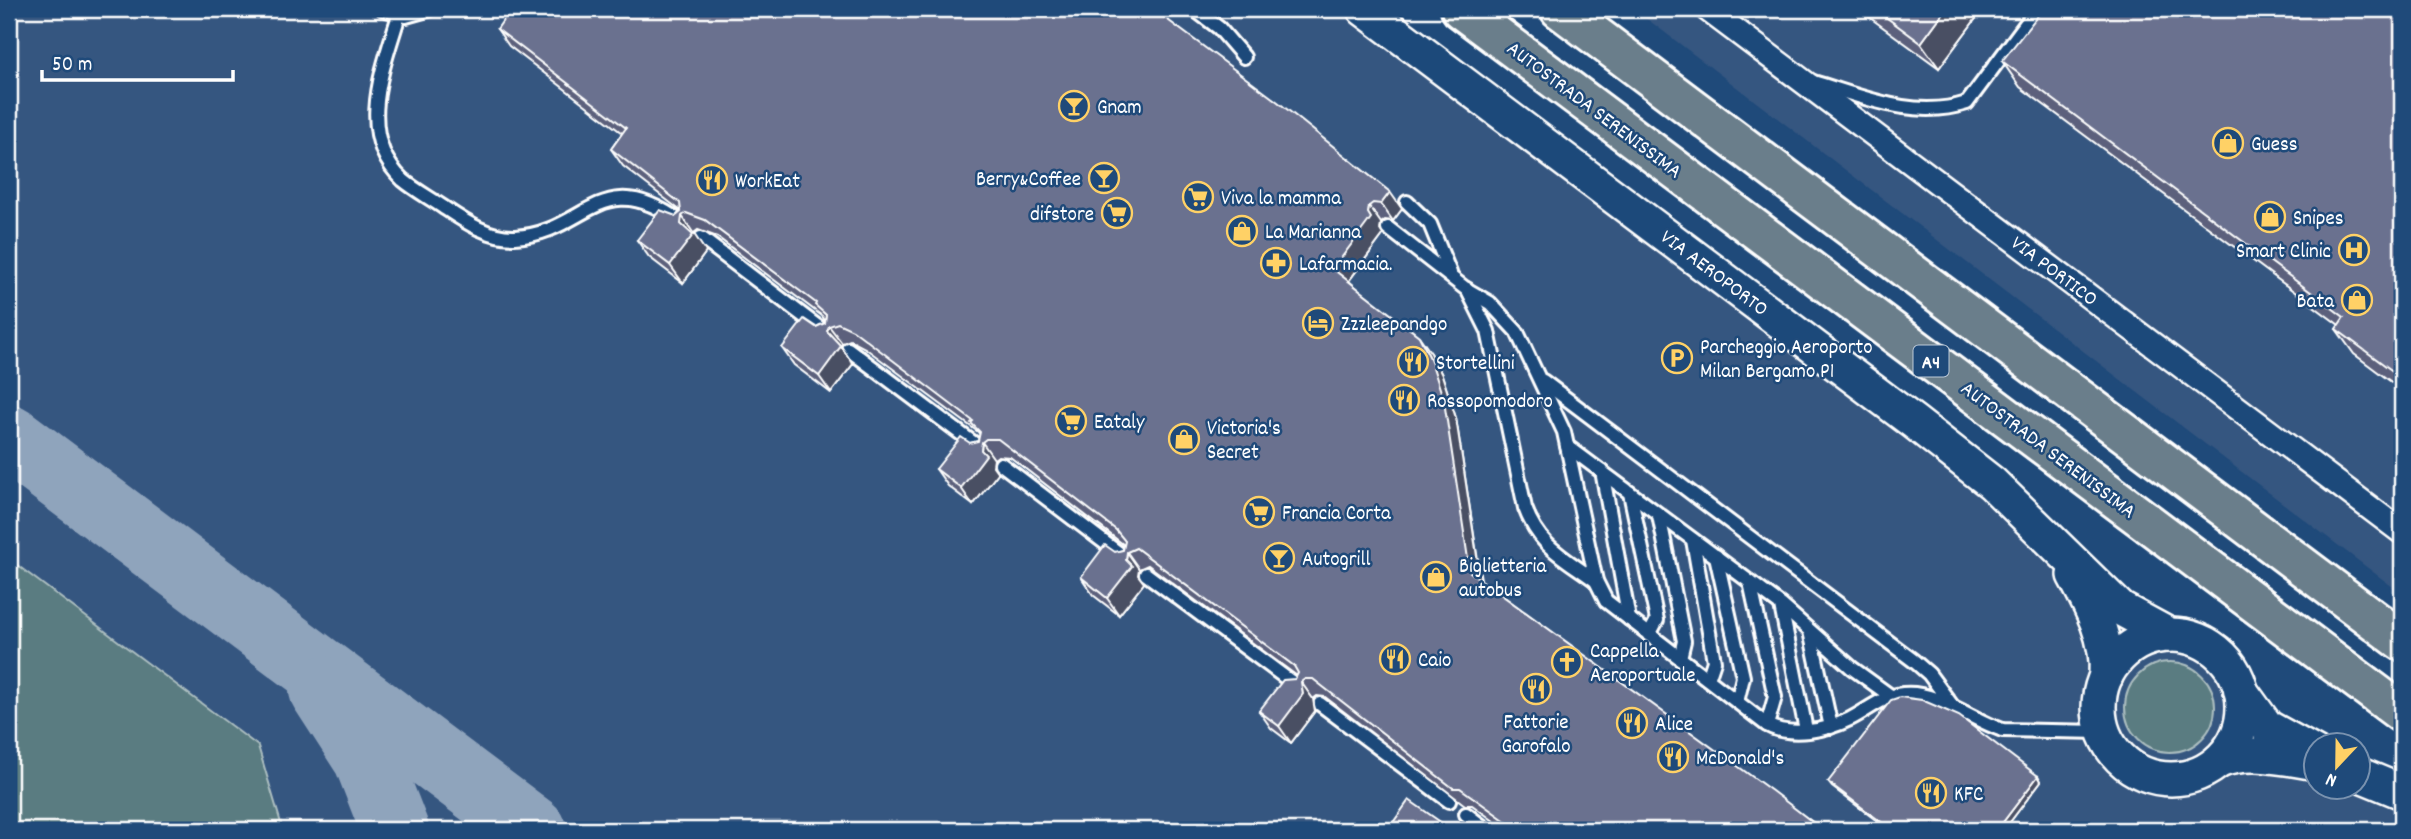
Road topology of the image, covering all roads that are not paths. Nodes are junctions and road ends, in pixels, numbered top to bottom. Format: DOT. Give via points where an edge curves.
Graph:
graph roads {
  1 [pos="383,9"];
  2 [pos="431,9"];
  3 [pos="1194,9"];
  4 [pos="1364,9"];
  5 [pos="1461,9"];
  6 [pos="1560,9"];
  7 [pos="1707,9"];
  8 [pos="2037,9"];
  9 [pos="399,15"];
  10 [pos="1244,57"];
  11 [pos="1796,76"];
  12 [pos="1408,202"];
  13 [pos="685,225"];
  14 [pos="1388,228"];
  15 [pos="701,238"];
  16 [pos="1451,276"];
  17 [pos="1466,289"];
  18 [pos="831,336"];
  19 [pos="848,349"];
  20 [pos="1543,381"];
  21 [pos="1567,446"];
  22 [pos="984,452"];
  23 [pos="1001,464"];
  24 [pos="1602,471"];
  25 [pos="1630,493"];
  26 [pos="1659,515"];
  27 [pos="2402,532"];
  28 [pos="1693,540"];
  29 [pos="2058,545"];
  30 [pos="1716,556"];
  31 [pos="1129,561"];
  32 [pos="1146,574"];
  33 [pos="1596,581"];
  34 [pos="1749,582"];
  35 [pos="1781,605"];
  36 [pos="1629,619"];
  37 [pos="1809,631"];
  38 [pos="1649,635"];
  39 [pos="2169,635"];
  40 [pos="2402,641"];
  41 [pos="1680,658"];
  42 [pos="2105,676"];
  43 [pos="1707,679"];
  44 [pos="1301,690"];
  45 [pos="2241,691"];
  46 [pos="1892,697"];
  47 [pos="1737,702"];
  48 [pos="1320,704"];
  49 [pos="1951,704"];
  50 [pos="2402,713"];
  51 [pos="1767,725"];
  52 [pos="1831,727"];
  53 [pos="1806,730"];
  54 [pos="2103,732"];
  55 [pos="2302,746"];
  56 [pos="2219,761"];
  57 [pos="2302,761"];
  58 [pos="2372,780"];
  59 [pos="2402,792"];
  60 [pos="1448,801"];
  61 [pos="1466,814"];
  62 [pos="1488,830"];
  1 -- 9 [label="lane"];
  2 -- 9 [label="lane"];
  3 -- 10 [label="lane" via="1219,28"];
  4 -- 29 [label="main road, VIA AEROPORTO" via="1914,422 1992,484"];
  5 -- 50 [label="highway, AUTOSTRADA SERENISSIMA / A4"];
  6 -- 40 [label="highway"];
  7 -- 11 [label="street, VIA PORTICO"];
  8 -- 11 [label="lane" via="1968,103 1937,111 1914,110"];
  9 -- 13 [label="lane" via="379,82 375,118 381,150 403,179 472,227 499,236 533,235 623,197 662,208"];
  11 -- 27 [label="street, VIA PORTICO"];
  12 -- 16 [label="lane" via="1430,224"];
  14 -- 16 [label="lane"];
  15 -- 18 [label="lane"];
  16 -- 17 [label="lane"];
  17 -- 20 [label="lane" via="1503,314"];
  17 -- 33 [label="lane" via="1488,331 1533,531"];
  19 -- 22 [label="lane"];
  20 -- 21 [label="lane"];
  20 -- 49 [label="lane" via="1914,661"];
  21 -- 24 [label="lane"];
  21 -- 33 [label="lane"];
  23 -- 31 [label="lane"];
  24 -- 25 [label="lane"];
  24 -- 36 [label="lane"];
  25 -- 26 [label="lane"];
  25 -- 38 [label="lane" via="1657,620"];
  26 -- 28 [label="lane"];
  26 -- 41 [label="lane" via="1684,640"];
  28 -- 30 [label="lane"];
  28 -- 43 [label="lane" via="1714,661"];
  29 -- 39 [label="main road, VIA AEROPORTO" via="2121,609"];
  29 -- 42 [label="main road, VIA AEROPORTO" via="2108,654"];
  30 -- 34 [label="lane"];
  30 -- 47 [label="lane" via="1743,677"];
  32 -- 44 [label="lane"];
  33 -- 36 [label="lane" via="1606,601"];
  34 -- 35 [label="lane"];
  34 -- 51 [label="lane" via="1775,697"];
  35 -- 37 [label="lane"];
  35 -- 53 [label="lane"];
  36 -- 38 [label="lane"];
  37 -- 46 [label="lane"];
  37 -- 52 [label="lane"];
  38 -- 41 [label="lane"];
  39 -- 42 [label="main road" via="2136,643 2118,657"];
  39 -- 45 [label="main road" via="2193,639 2215,650 2231,668"];
  41 -- 43 [label="lane"];
  42 -- 54 [label="main road" via="2099,698"];
  43 -- 47 [label="lane"];
  45 -- 55 [label="main road" via="2267,727"];
  45 -- 56 [label="main road" via="2240,729"];
  46 -- 49 [label="lane" via="1905,693"];
  46 -- 52 [label="lane"];
  47 -- 51 [label="lane"];
  48 -- 60 [label="lane"];
  49 -- 54 [label="lane" via="2003,730"];
  51 -- 53 [label="lane" via="1776,730"];
  52 -- 53 [label="lane"];
  54 -- 56 [label="main road" via="2125,762 2159,778 2192,776"];
  56 -- 57 [label="main road" via="2232,755"];
  58 -- 59 [label="main road"];
  61 -- 62 [label="lane"];
}
